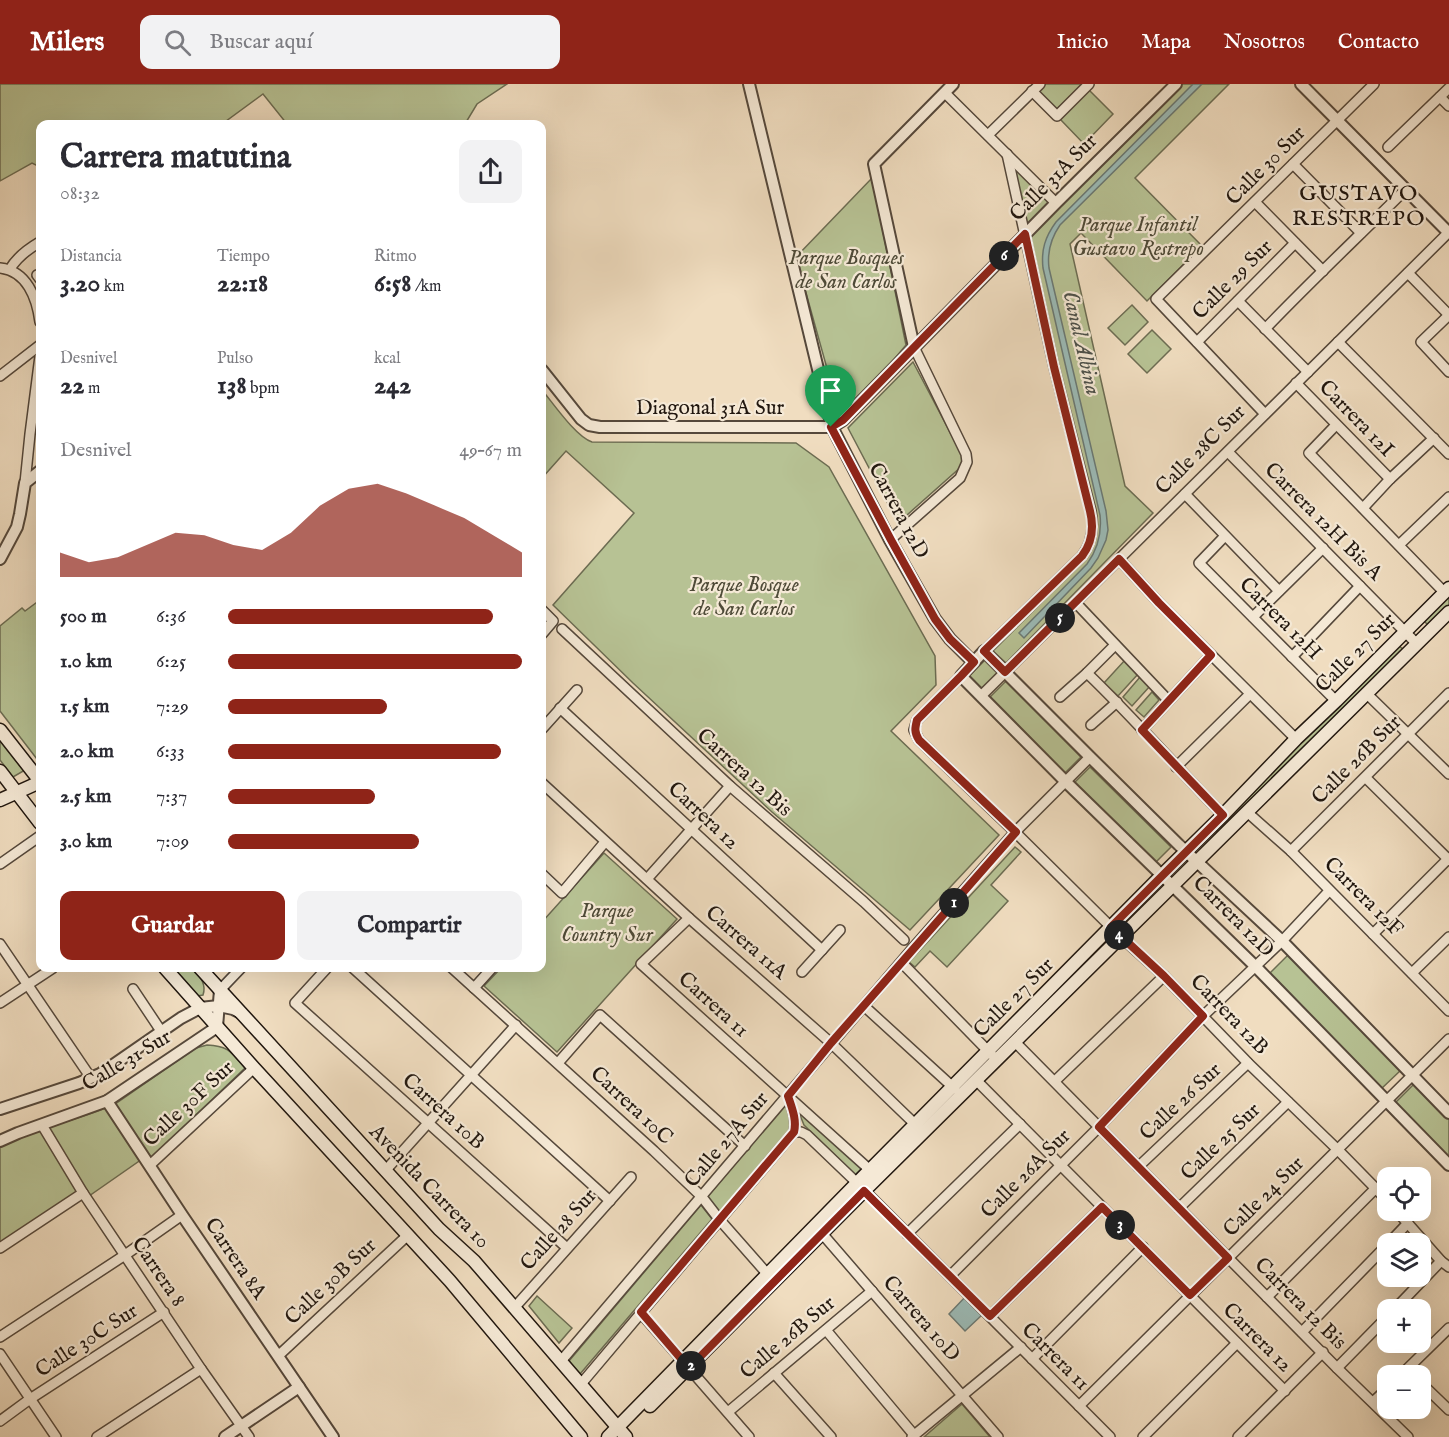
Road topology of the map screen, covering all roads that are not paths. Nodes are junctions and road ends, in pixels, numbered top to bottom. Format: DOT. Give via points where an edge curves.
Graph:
graph roads {
  1 [pos="749,84"];
  2 [pos="953,84"];
  3 [pos="1040,84"];
  4 [pos="1089,84"];
  5 [pos="1176,84"];
  6 [pos="1301,84"];
  7 [pos="1374,84"];
  8 [pos="1449,88"];
  9 [pos="1032,91"];
  10 [pos="945,93"];
  11 [pos="1440,97"];
  12 [pos="1449,106"];
  13 [pos="1338,120"];
  14 [pos="988,135"];
  15 [pos="1388,147"];
  16 [pos="1007,154"];
  17 [pos="1293,164"];
  18 [pos="1406,189"];
  19 [pos="1255,202"];
  20 [pos="1056,203"];
  21 [pos="1449,232"];
  22 [pos="1361,233"];
  23 [pos="1025,234"];
  24 [pos="1295,243"];
  25 [pos="36,244"];
  26 [pos="5,268"];
  27 [pos="1323,272"];
  28 [pos="1408,273"];
  29 [pos="1238,301"];
  30 [pos="36,302"];
  31 [pos="1449,315"];
  32 [pos="1265,329"];
  33 [pos="1197,342"];
  34 [pos="1338,342"];
  35 [pos="914,347"];
  36 [pos="36,348"];
  37 [pos="1308,372"];
  38 [pos="1449,372"];
  39 [pos="546,375"];
  40 [pos="0,376"];
  41 [pos="1296,383"];
  42 [pos="36,387"];
  43 [pos="1265,414"];
  44 [pos="1336,425"];
  45 [pos="831,427"];
  46 [pos="1434,438"];
  47 [pos="1228,452"];
  48 [pos="1449,454"];
  49 [pos="36,474"];
  50 [pos="1390,479"];
  51 [pos="25,483"];
  52 [pos="1185,494"];
  53 [pos="1449,497"];
  54 [pos="1363,508"];
  55 [pos="1225,536"];
  56 [pos="891,540"];
  57 [pos="1399,544"];
  58 [pos="1323,548"];
  59 [pos="0,559"];
  60 [pos="1119,559"];
  61 [pos="1360,586"];
  62 [pos="1447,590"];
  63 [pos="1279,591"];
  64 [pos="1076,603"];
  65 [pos="1449,612"];
  66 [pos="546,614"];
  67 [pos="1253,617"];
  68 [pos="546,629"];
  69 [pos="562,629"];
  70 [pos="1405,632"];
  71 [pos="1416,643"];
  72 [pos="1115,645"];
  73 [pos="984,651"];
  74 [pos="1211,655"];
  75 [pos="1292,657"];
  76 [pos="974,662"];
  77 [pos="1005,672"];
  78 [pos="1087,673"];
  79 [pos="961,676"];
  80 [pos="577,690"];
  81 [pos="1366,693"];
  82 [pos="1449,693"];
  83 [pos="1250,694"];
  84 [pos="981,696"];
  85 [pos="1060,697"];
  86 [pos="1168,700"];
  87 [pos="1336,701"];
  88 [pos="1117,702"];
  89 [pos="560,708"];
  90 [pos="546,724"];
  91 [pos="1091,725"];
  92 [pos="0,730"];
  93 [pos="1142,730"];
  94 [pos="1408,734"];
  95 [pos="1296,739"];
  96 [pos="1090,757"];
  97 [pos="1176,767"];
  98 [pos="0,771"];
  99 [pos="1449,773"];
  100 [pos="36,777"];
  101 [pos="1366,778"];
  102 [pos="1066,782"];
  103 [pos="36,784"];
  104 [pos="730,786"];
  105 [pos="546,787"];
  106 [pos="17,792"];
  107 [pos="0,800"];
  108 [pos="1247,812"];
  109 [pos="1223,815"];
  110 [pos="36,818"];
  111 [pos="691,829"];
  112 [pos="1016,832"];
  113 [pos="36,839"];
  114 [pos="605,842"];
  115 [pos="1186,851"];
  116 [pos="1291,851"];
  117 [pos="1448,859"];
  118 [pos="1198,862"];
  119 [pos="0,864"];
  120 [pos="1162,875"];
  121 [pos="546,878"];
  122 [pos="647,879"];
  123 [pos="1173,886"];
  124 [pos="1329,891"];
  125 [pos="689,918"];
  126 [pos="1111,927"];
  127 [pos="840,930"];
  128 [pos="1373,934"];
  129 [pos="1121,937"];
  130 [pos="1449,937"];
  131 [pos="904,940"];
  132 [pos="1282,941"];
  133 [pos="0,944"];
  134 [pos="822,950"];
  135 [pos="902,963"];
  136 [pos="1256,967"];
  137 [pos="47,972"];
  138 [pos="168,972"];
  139 [pos="204,972"];
  140 [pos="237,972"];
  141 [pos="323,972"];
  142 [pos="357,972"];
  143 [pos="456,972"];
  144 [pos="488,972"];
  145 [pos="802,972"];
  146 [pos="1412,974"];
  147 [pos="1164,976"];
  148 [pos="28,985"];
  149 [pos="133,988"];
  150 [pos="474,988"];
  151 [pos="220,990"];
  152 [pos="0,1003"];
  153 [pos="219,1006"];
  154 [pos="864,1006"];
  155 [pos="200,1008"];
  156 [pos="1449,1011"];
  157 [pos="241,1013"];
  158 [pos="1203,1016"];
  159 [pos="516,1025"];
  160 [pos="217,1027"];
  161 [pos="161,1031"];
  162 [pos="1449,1039"];
  163 [pos="1015,1042"];
  164 [pos="831,1043"];
  165 [pos="992,1056"];
  166 [pos="558,1063"];
  167 [pos="1248,1063"];
  168 [pos="254,1068"];
  169 [pos="1413,1074"];
  170 [pos="471,1075"];
  171 [pos="91,1078"];
  172 [pos="976,1080"];
  173 [pos="1055,1081"];
  174 [pos="957,1091"];
  175 [pos="788,1096"];
  176 [pos="1386,1100"];
  177 [pos="108,1101"];
  178 [pos="1288,1102"];
  179 [pos="0,1109"];
  180 [pos="1449,1113"];
  181 [pos="428,1123"];
  182 [pos="1020,1124"];
  183 [pos="42,1125"];
  184 [pos="1099,1127"];
  185 [pos="919,1128"];
  186 [pos="794,1132"];
  187 [pos="0,1141"];
  188 [pos="745,1146"];
  189 [pos="1337,1149"];
  190 [pos="150,1165"];
  191 [pos="1061,1165"];
  192 [pos="1449,1165"];
  193 [pos="1138,1167"];
  194 [pos="870,1170"];
  195 [pos="385,1171"];
  196 [pos="631,1178"];
  197 [pos="860,1187"];
  198 [pos="1376,1188"];
  199 [pos="83,1193"];
  200 [pos="702,1197"];
  201 [pos="610,1200"];
  202 [pos="1102,1207"];
  203 [pos="1179,1208"];
  204 [pos="182,1215"];
  205 [pos="719,1219"];
  206 [pos="1408,1223"];
  207 [pos="819,1229"];
  208 [pos="1398,1233"];
  209 [pos="907,1234"];
  210 [pos="408,1235"];
  211 [pos="1143,1247"];
  212 [pos="0,1248"];
  213 [pos="567,1248"];
  214 [pos="125,1255"];
  215 [pos="1377,1255"];
  216 [pos="1228,1258"];
  217 [pos="1445,1264"];
  218 [pos="950,1276"];
  219 [pos="771,1278"];
  220 [pos="872,1291"];
  221 [pos="1190,1295"];
  222 [pos="1267,1297"];
  223 [pos="1406,1299"];
  224 [pos="515,1307"];
  225 [pos="164,1312"];
  226 [pos="641,1312"];
  227 [pos="990,1316"];
  228 [pos="1377,1327"];
  229 [pos="826,1330"];
  230 [pos="1302,1332"];
  231 [pos="1447,1333"];
  232 [pos="0,1337"];
  233 [pos="1237,1342"];
  234 [pos="1021,1347"];
  235 [pos="1323,1352"];
  236 [pos="0,1354"];
  237 [pos="278,1356"];
  238 [pos="1032,1359"];
  239 [pos="561,1361"];
  240 [pos="686,1365"];
  241 [pos="1415,1365"];
  242 [pos="1337,1368"];
  243 [pos="201,1369"];
  244 [pos="774,1373"];
  245 [pos="581,1384"];
  246 [pos="299,1387"];
  247 [pos="1285,1391"];
  248 [pos="1431,1393"];
  249 [pos="962,1396"];
  250 [pos="1377,1398"];
  251 [pos="30,1399"];
  252 [pos="1373,1402"];
  253 [pos="1079,1406"];
  254 [pos="1449,1410"];
  255 [pos="728,1412"];
  256 [pos="0,1421"];
  257 [pos="240,1426"];
  258 [pos="621,1434"];
  259 [pos="913,1436"];
  260 [pos="56,1437"];
  261 [pos="97,1437"];
  262 [pos="225,1437"];
  263 [pos="249,1437"];
  264 [pos="333,1437"];
  265 [pos="581,1437"];
  266 [pos="608,1437"];
  267 [pos="749,1437"];
  268 [pos="831,1437"];
  269 [pos="998,1437"];
  270 [pos="1110,1437"];
  271 [pos="1143,1437"];
  272 [pos="1238,1437"];
  273 [pos="1408,1437"];
  1 -- 45 [label="street, Carrera 12D"];
  2 -- 10 [label="street"];
  3 -- 9 [label="street"];
  4 -- 9 [label="street" via="1057,116"];
  5 -- 20 [label="street, Calle 31A Sur"];
  6 -- 13 [label="street"];
  7 -- 13 [label="street, Calle 30 Sur"];
  8 -- 11 [label="street"];
  9 -- 14 [label="street"];
  10 -- 14 [label="street"];
  10 -- 35 [label="street" via="874,164"];
  11 -- 12 [label="street"];
  11 -- 15 [label="street"];
  13 -- 17 [label="street, Calle 30 Sur"];
  13 -- 18 [label="street"];
  14 -- 16 [label="street"];
  16 -- 20 [label="street"];
  16 -- 23 [label="street"];
  17 -- 19 [label="street, Calle 30 Sur"];
  17 -- 22 [label="street"];
  18 -- 21 [label="street"];
  18 -- 22 [label="street"];
  19 -- 24 [label="street"];
  19 -- 33 [label="street, Calle 30 Sur" via="1156,299"];
  20 -- 23 [label="street, Calle 31A Sur"];
  21 -- 28 [label="street, Calle 28C Sur"];
  22 -- 27 [label="street"];
  23 -- 35 [label="street, Calle 31A Sur"];
  23 -- 73 [label="street" via="1090,511 1091,538 1082,556"];
  24 -- 27 [label="street"];
  24 -- 29 [label="street, Calle 29 Sur"];
  25 -- 26 [label="street"];
  26 -- 30 [label="street" via="30,287"];
  27 -- 32 [label="street"];
  28 -- 31 [label="street"];
  28 -- 34 [label="street, Calle 28C Sur"];
  29 -- 32 [label="street, Carrera 12I"];
  29 -- 33 [label="street, Calle 29 Sur"];
  31 -- 38 [label="street" via="1421,342"];
  32 -- 37 [label="street, Carrera 12I"];
  33 -- 43 [label="street"];
  34 -- 37 [label="street, Calle 28C Sur"];
  34 -- 46 [label="street"];
  35 -- 45 [label="street, Calle 31A Sur" via="843,420"];
  35 -- 56 [label="street" via="967,462 960,478"];
  36 -- 40 [label="street"];
  37 -- 41 [label="street, Calle 28C Sur"];
  39 -- 45 [label="street, Diagonal 31A Sur" via="589,425"];
  41 -- 43 [label="street, Calle 28C Sur"];
  41 -- 44 [label="street, Carrera 12I"];
  42 -- 51 [label="street"];
  43 -- 47 [label="street, Calle 28C Sur"];
  44 -- 50 [label="street, Carrera 12I"];
  44 -- 54 [label="street" via="1309,453"];
  45 -- 56 [label="street, Carrera 12D"];
  46 -- 48 [label="street"];
  46 -- 50 [label="street"];
  47 -- 52 [label="street, Calle 28C Sur"];
  47 -- 58 [label="street, Carrera 12H Bis A"];
  49 -- 51 [label="street"];
  50 -- 54 [label="street"];
  51 -- 59 [label="street" via="17,527"];
  52 -- 55 [label="street"];
  52 -- 60 [label="street, Calle 28C Sur"];
  53 -- 57 [label="street"];
  54 -- 57 [label="street"];
  55 -- 63 [label="street"];
  55 -- 67 [label="street, Carrera 12H" via="1199,563"];
  56 -- 76 [label="street, Carrera 12D" via="935,619"];
  57 -- 62 [label="street"];
  58 -- 61 [label="street, Carrera 12H Bis A"];
  58 -- 63 [label="street"];
  60 -- 64 [label="street, Calle 28C Sur"];
  60 -- 74 [label="street"];
  61 -- 70 [label="street, Carrera 12H Bis A"];
  61 -- 75 [label="street"];
  62 -- 70 [label="main road, Calle 27 Sur"];
  63 -- 67 [label="street"];
  64 -- 72 [label="street"];
  64 -- 77 [label="street, Calle 28C Sur"];
  65 -- 71 [label="main road, Calle 27 Sur"];
  66 -- 68 [label="street" via="553,621"];
  67 -- 75 [label="street, Carrera 12H"];
  69 -- 104 [label="street, Carrera 12 Bis"];
  70 -- 71 [label="street, Carrera 12H Bis A"];
  70 -- 87 [label="main road, Calle 27 Sur"];
  71 -- 81 [label="main road, Calle 27 Sur"];
  72 -- 78 [label="street"];
  72 -- 86 [label="street"];
  73 -- 76 [label="street"];
  73 -- 77 [label="street, Carrera 12D"];
  74 -- 83 [label="street"];
  74 -- 86 [label="street"];
  75 -- 87 [label="street, Carrera 12H"];
  76 -- 79 [label="street"];
  77 -- 84 [label="street, Calle 28C Sur"];
  77 -- 96 [label="street, Carrera 12D"];
  78 -- 85 [label="street"];
  78 -- 88 [label="street"];
  79 -- 84 [label="street, Carrera 12D"];
  79 -- 112 [label="street, Carrera 12B" via="917,720 914,730 919,740"];
  80 -- 89 [label="street"];
  81 -- 94 [label="street"];
  81 -- 108 [label="main road, Calle 27 Sur"];
  82 -- 94 [label="street, Calle 26B Sur"];
  83 -- 95 [label="street"];
  83 -- 97 [label="street"];
  84 -- 102 [label="street, Carrera 12D"];
  86 -- 93 [label="street"];
  87 -- 95 [label="main road, Calle 27 Sur"];
  88 -- 91 [label="street"];
  88 -- 93 [label="street"];
  89 -- 90 [label="street"];
  89 -- 111 [label="street, Carrera 12"];
  92 -- 100 [label="main road"];
  93 -- 97 [label="street"];
  94 -- 99 [label="street"];
  94 -- 101 [label="street, Calle 26B Sur"];
  95 -- 109 [label="main road, Calle 27 Sur"];
  96 -- 102 [label="street, Calle 27A Sur"];
  96 -- 115 [label="street, Carrera 12D"];
  97 -- 109 [label="street"];
  98 -- 106 [label="main road"];
  101 -- 116 [label="street, Calle 26B Sur"];
  101 -- 117 [label="street"];
  102 -- 112 [label="street, Calle 27A Sur"];
  102 -- 120 [label="street, Carrera 12D"];
  103 -- 106 [label="main road"];
  104 -- 111 [label="street"];
  104 -- 131 [label="street, Carrera 12 Bis"];
  105 -- 114 [label="street, Carrera 11A"];
  106 -- 107 [label="main road"];
  106 -- 110 [label="main road"];
  108 -- 116 [label="street, Carrera 12F"];
  108 -- 118 [label="main road, Calle 27 Sur"];
  109 -- 115 [label="main road, Calle 27 Sur"];
  111 -- 122 [label="street"];
  111 -- 134 [label="street, Carrera 12"];
  112 -- 126 [label="street, Carrera 12B"];
  112 -- 135 [label="street, Calle 27A Sur"];
  113 -- 119 [label="street"];
  114 -- 121 [label="street" via="562,893"];
  114 -- 122 [label="street, Carrera 11A"];
  115 -- 118 [label="street, Carrera 12D"];
  115 -- 120 [label="main road, Calle 27 Sur"];
  116 -- 124 [label="street, Carrera 12F"];
  117 -- 128 [label="street"];
  118 -- 123 [label="main road, Calle 27 Sur"];
  118 -- 132 [label="street, Carrera 12D"];
  120 -- 123 [label="street, Carrera 12D"];
  120 -- 126 [label="main road, Calle 27 Sur"];
  122 -- 125 [label="street, Carrera 11A"];
  123 -- 129 [label="main road, Calle 27 Sur"];
  123 -- 136 [label="street, Carrera 12D"];
  124 -- 128 [label="street, Carrera 12F"];
  124 -- 132 [label="street, Calle 26A Sur"];
  125 -- 164 [label="street, Carrera 11A"];
  125 -- 175 [label="street, Carrera 11" via="641,964"];
  126 -- 129 [label="street, Carrera 12B"];
  126 -- 165 [label="main road, Calle 27 Sur"];
  127 -- 134 [label="street"];
  128 -- 146 [label="street, Carrera 12F"];
  129 -- 147 [label="street, Carrera 12B"];
  129 -- 163 [label="main road, Calle 27 Sur"];
  130 -- 146 [label="street"];
  132 -- 136 [label="street, Calle 26A Sur"];
  132 -- 169 [label="street, Carrera 12D"];
  133 -- 148 [label="street"];
  134 -- 145 [label="street"];
  135 -- 154 [label="street, Calle 27A Sur"];
  135 -- 165 [label="street"];
  136 -- 158 [label="street, Calle 26A Sur"];
  136 -- 176 [label="street, Carrera 12D"];
  137 -- 148 [label="street"];
  138 -- 155 [label="main road"];
  139 -- 151 [label="main road, Avenida Carrera 10"];
  140 -- 151 [label="street"];
  141 -- 181 [label="street, Carrera 10B" via="295,1003"];
  142 -- 170 [label="street"];
  143 -- 150 [label="street, Carrera 10C"];
  144 -- 150 [label="street"];
  146 -- 156 [label="street, Carrera 12F"];
  147 -- 158 [label="street, Carrera 12B"];
  147 -- 173 [label="street"];
  148 -- 152 [label="street"];
  148 -- 171 [label="street"];
  149 -- 161 [label="street"];
  150 -- 159 [label="street, Carrera 10C"];
  151 -- 153 [label="street"];
  151 -- 157 [label="main road, Avenida Carrera 10"];
  153 -- 155 [label="street, Calle 31 Sur"];
  153 -- 157 [label="street, Calle 31 Sur"];
  153 -- 160 [label="street"];
  154 -- 164 [label="street, Calle 27A Sur"];
  154 -- 174 [label="street"];
  155 -- 160 [label="main road"];
  155 -- 161 [label="street, Calle 31 Sur"];
  157 -- 195 [label="main road, Avenida Carrera 10"];
  158 -- 167 [label="street, Carrera 12B"];
  158 -- 184 [label="street, Calle 26A Sur"];
  159 -- 166 [label="street, Carrera 10C"];
  159 -- 170 [label="street"];
  160 -- 168 [label="main road"];
  160 -- 177 [label="street, Calle 31 Sur"];
  161 -- 171 [label="street, Calle 31 Sur"];
  162 -- 169 [label="street, Calle 24 Sur"];
  163 -- 165 [label="main road, Calle 27 Sur"];
  163 -- 173 [label="street, Carrera 12 Bis"];
  164 -- 175 [label="street, Calle 27A Sur"];
  164 -- 185 [label="street, Carrera 11A"];
  165 -- 172 [label="main road, Calle 27 Sur"];
  165 -- 174 [label="main road, Calle 27 Sur"];
  166 -- 188 [label="street" via="600,1015"];
  166 -- 200 [label="street, Carrera 10C"];
  167 -- 178 [label="street, Carrera 12B"];
  167 -- 193 [label="street, Calle 26 Sur"];
  168 -- 190 [label="street, Calle 30F Sur"];
  168 -- 210 [label="main road"];
  169 -- 176 [label="street, Calle 24 Sur"];
  169 -- 180 [label="street, Carrera 12D"];
  170 -- 181 [label="street"];
  170 -- 201 [label="street"];
  171 -- 179 [label="street, Calle 31 Sur"];
  172 -- 174 [label="main road, Calle 27 Sur"];
  172 -- 182 [label="street, Carrera 12"];
  173 -- 184 [label="street, Carrera 12 Bis"];
  174 -- 185 [label="main road, Calle 27 Sur"];
  175 -- 186 [label="street"];
  175 -- 188 [label="street, Calle 27A Sur"];
  175 -- 194 [label="street, Carrera 11"];
  176 -- 189 [label="street, Calle 24 Sur"];
  176 -- 192 [label="street, Carrera 12D"];
  177 -- 183 [label="street, Calle 31 Sur"];
  177 -- 190 [label="street, Carrera 8A"];
  178 -- 189 [label="street, Carrera 12B"];
  178 -- 203 [label="street, Calle 25 Sur"];
  181 -- 195 [label="street"];
  181 -- 213 [label="street, Carrera 10B"];
  182 -- 191 [label="street, Carrera 12"];
  182 -- 209 [label="street"];
  183 -- 187 [label="street, Calle 31 Sur"];
  183 -- 199 [label="street, Carrera 8"];
  184 -- 191 [label="street, Calle 26A Sur"];
  184 -- 193 [label="street, Carrera 12 Bis"];
  185 -- 194 [label="main road, Calle 27 Sur"];
  185 -- 197 [label="main road, Calle 27 Sur"];
  186 -- 197 [label="street, Carrera 11" via="807,1136"];
  186 -- 205 [label="street"];
  188 -- 200 [label="street, Calle 27A Sur"];
  189 -- 198 [label="street, Carrera 12B"];
  189 -- 216 [label="street, Calle 24 Sur"];
  190 -- 204 [label="street, Carrera 8A"];
  191 -- 202 [label="street, Carrera 12"];
  191 -- 218 [label="street, Calle 26A Sur"];
  193 -- 203 [label="street, Carrera 12 Bis"];
  194 -- 197 [label="main road, Calle 27 Sur"];
  195 -- 224 [label="main road, Avenida Carrera 10"];
  196 -- 201 [label="street, Calle 28 Sur"];
  197 -- 207 [label="main road, Calle 27 Sur"];
  197 -- 209 [label="street, Carrera 11"];
  198 -- 222 [label="street"];
  199 -- 212 [label="street"];
  199 -- 214 [label="street, Carrera 8"];
  200 -- 205 [label="street, Carrera 10C"];
  200 -- 239 [label="street, Calle 27A Sur"];
  201 -- 213 [label="street, Calle 28 Sur"];
  202 -- 211 [label="street, Carrera 12"];
  202 -- 227 [label="street"];
  203 -- 216 [label="street, Carrera 12 Bis"];
  204 -- 214 [label="street"];
  204 -- 237 [label="street, Carrera 8A"];
  205 -- 219 [label="street, Carrera 10C"];
  205 -- 226 [label="street"];
  206 -- 208 [label="street"];
  206 -- 217 [label="street"];
  207 -- 219 [label="main road, Calle 27 Sur"];
  207 -- 220 [label="street, Carrera 10D"];
  209 -- 218 [label="street, Carrera 11"];
  210 -- 237 [label="street, Calle 30B Sur"];
  210 -- 265 [label="main road"];
  211 -- 221 [label="street, Carrera 12"];
  211 -- 238 [label="street"];
  213 -- 224 [label="street, Calle 28 Sur"];
  214 -- 225 [label="street, Carrera 8"];
  214 -- 232 [label="street"];
  215 -- 230 [label="street"];
  216 -- 221 [label="street, Calle 24 Sur"];
  216 -- 222 [label="street, Carrera 12 Bis"];
  217 -- 223 [label="street"];
  218 -- 227 [label="street, Carrera 11"];
  219 -- 240 [label="main road, Calle 27 Sur"];
  220 -- 229 [label="street, Calle 26B Sur"];
  220 -- 249 [label="street, Carrera 10D"];
  221 -- 233 [label="street, Carrera 12"];
  221 -- 253 [label="street, Calle 24 Sur"];
  222 -- 230 [label="street, Carrera 12 Bis"];
  224 -- 239 [label="main road, Avenida Carrera 10"];
  225 -- 243 [label="street, Carrera 8"];
  225 -- 251 [label="street, Calle 30C Sur"];
  226 -- 240 [label="street"];
  226 -- 245 [label="street"];
  227 -- 234 [label="street, Carrera 11"];
  228 -- 242 [label="street"];
  229 -- 244 [label="street, Calle 26B Sur"];
  229 -- 259 [label="street"];
  230 -- 235 [label="street, Carrera 12 Bis"];
  231 -- 241 [label="street"];
  233 -- 247 [label="street, Carrera 12"];
  233 -- 271 [label="street"];
  234 -- 238 [label="street, Carrera 11"];
  234 -- 249 [label="street"];
  235 -- 242 [label="street, Carrera 12 Bis"];
  235 -- 247 [label="street"];
  236 -- 251 [label="street"];
  237 -- 246 [label="street, Carrera 8A"];
  238 -- 253 [label="street, Carrera 11"];
  239 -- 245 [label="main road, Avenida Carrera 10"];
  240 -- 255 [label="street"];
  240 -- 258 [label="main road, Calle 27 Sur"];
  242 -- 252 [label="street, Carrera 12 Bis"];
  243 -- 257 [label="street, Carrera 8"];
  243 -- 261 [label="street"];
  244 -- 255 [label="street, Calle 26B Sur"];
  244 -- 268 [label="street"];
  245 -- 258 [label="main road, Avenida Carrera 10"];
  246 -- 257 [label="street"];
  246 -- 264 [label="street, Carrera 8A"];
  247 -- 272 [label="street"];
  248 -- 254 [label="street"];
  249 -- 259 [label="street"];
  249 -- 269 [label="street, Carrera 10D"];
  250 -- 252 [label="street"];
  251 -- 256 [label="street, Calle 30C Sur"];
  251 -- 260 [label="street"];
  252 -- 273 [label="street, Carrera 12 Bis"];
  253 -- 270 [label="street, Carrera 11"];
  255 -- 267 [label="street"];
  257 -- 262 [label="street"];
  257 -- 263 [label="street, Carrera 8"];
  258 -- 266 [label="main road, Calle 27 Sur"];
}
